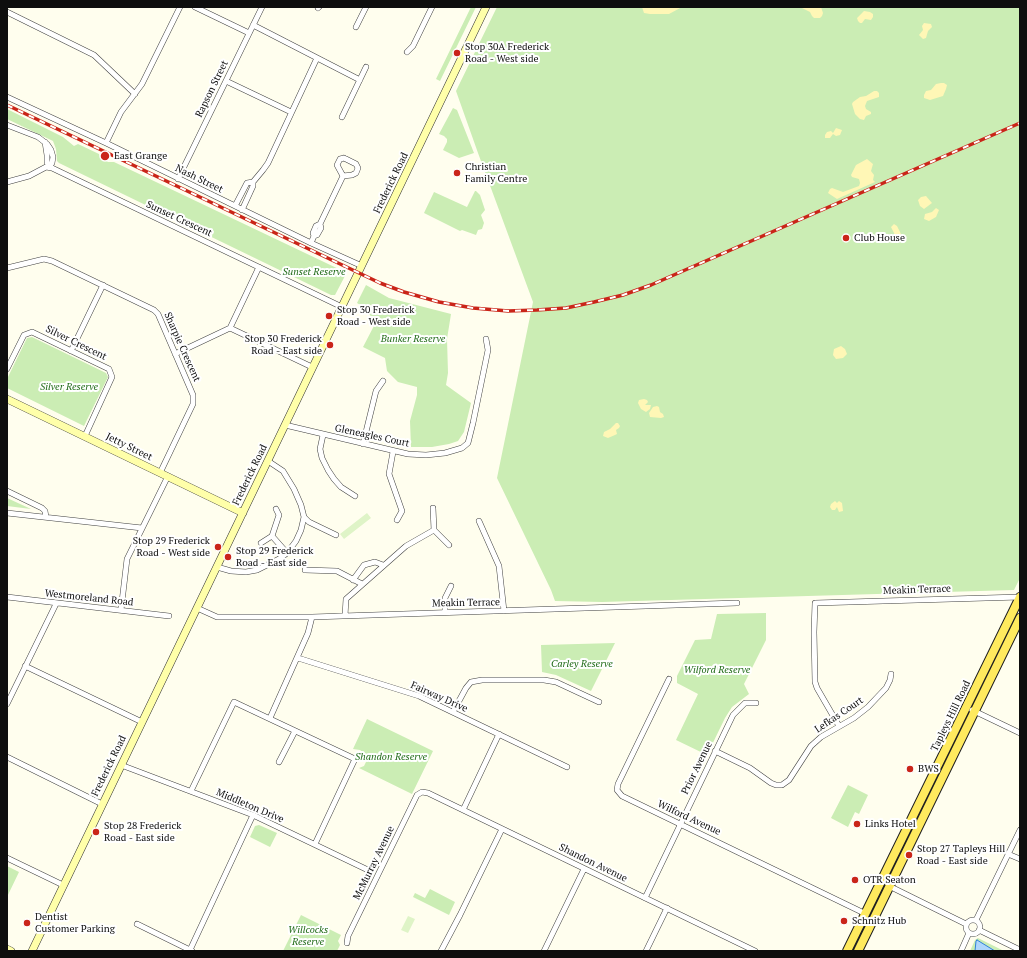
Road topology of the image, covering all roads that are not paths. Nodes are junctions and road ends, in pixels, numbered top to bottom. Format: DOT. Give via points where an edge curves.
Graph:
graph roads {
  1 [pos="180,7"];
  2 [pos="195,7"];
  3 [pos="262,7"];
  4 [pos="366,7"];
  5 [pos="432,7"];
  6 [pos="486,7"];
  7 [pos="7,12"];
  8 [pos="253,25"];
  9 [pos="356,28"];
  10 [pos="249,33"];
  11 [pos="407,52"];
  12 [pos="317,58"];
  13 [pos="366,66"];
  14 [pos="360,80"];
  15 [pos="226,81"];
  16 [pos="135,94"];
  17 [pos="7,97"];
  18 [pos="291,112"];
  19 [pos="342,117"];
  20 [pos="7,124"];
  21 [pos="106,143"];
  22 [pos="49,167"];
  23 [pos="343,176"];
  24 [pos="178,179"];
  25 [pos="7,182"];
  26 [pos="253,182"];
  27 [pos="235,206"];
  28 [pos="242,210"];
  29 [pos="311,243"];
  30 [pos="362,266"];
  31 [pos="259,267"];
  32 [pos="7,268"];
  33 [pos="103,285"];
  34 [pos="342,307"];
  35 [pos="230,328"];
  36 [pos="486,340"];
  37 [pos="71,351"];
  38 [pos="176,354"];
  39 [pos="312,367"];
  40 [pos="7,369"];
  41 [pos="383,381"];
  42 [pos="7,399"];
  43 [pos="285,425"];
  44 [pos="323,435"];
  45 [pos="84,436"];
  46 [pos="363,444"];
  47 [pos="393,452"];
  48 [pos="268,461"];
  49 [pos="160,473"];
  50 [pos="168,476"];
  51 [pos="7,491"];
  52 [pos="355,496"];
  53 [pos="434,508"];
  54 [pos="276,509"];
  55 [pos="243,512"];
  56 [pos="7,513"];
  57 [pos="46,517"];
  58 [pos="304,517"];
  59 [pos="397,520"];
  60 [pos="479,521"];
  61 [pos="142,528"];
  62 [pos="434,530"];
  63 [pos="336,535"];
  64 [pos="272,536"];
  65 [pos="261,543"];
  66 [pos="449,545"];
  67 [pos="287,553"];
  68 [pos="383,565"];
  69 [pos="217,566"];
  70 [pos="305,570"];
  71 [pos="353,580"];
  72 [pos="362,584"];
  73 [pos="451,586"];
  74 [pos="1020,597"];
  75 [pos="7,598"];
  76 [pos="737,603"];
  77 [pos="56,604"];
  78 [pos="197,608"];
  79 [pos="121,610"];
  80 [pos="445,611"];
  81 [pos="504,611"];
  82 [pos="169,616"];
  83 [pos="312,616"];
  84 [pos="345,616"];
  85 [pos="1020,618"];
  86 [pos="298,658"];
  87 [pos="26,666"];
  88 [pos="891,674"];
  89 [pos="669,679"];
  90 [pos="599,702"];
  91 [pos="756,703"];
  92 [pos="7,704"];
  93 [pos="966,707"];
  94 [pos="975,711"];
  95 [pos="453,712"];
  96 [pos="270,718"];
  97 [pos="142,722"];
  98 [pos="839,726"];
  99 [pos="295,731"];
  100 [pos="1020,733"];
  101 [pos="499,734"];
  102 [pos="715,751"];
  103 [pos="7,758"];
  104 [pos="279,762"];
  105 [pos="121,765"];
  106 [pos="567,767"];
  107 [pos="191,791"];
  108 [pos="422,792"];
  109 [pos="102,804"];
  110 [pos="462,810"];
  111 [pos="253,815"];
  112 [pos="680,823"];
  113 [pos="502,829"];
  114 [pos="1020,830"];
  115 [pos="315,844"];
  116 [pos="1008,854"];
  117 [pos="7,858"];
  118 [pos="1020,859"];
  119 [pos="584,869"];
  120 [pos="370,871"];
  121 [pos="884,876"];
  122 [pos="63,885"];
  123 [pos="889,886"];
  124 [pos="877,892"];
  125 [pos="645,898"];
  126 [pos="667,908"];
  127 [pos="866,914"];
  128 [pos="976,920"];
  129 [pos="137,924"];
  130 [pos="966,924"];
  131 [pos="979,930"];
  132 [pos="969,933"];
  133 [pos="347,943"];
  134 [pos="7,949"];
  135 [pos="748,949"];
  136 [pos="1020,950"];
  137 [pos="11,951"];
  138 [pos="32,951"];
  139 [pos="191,951"];
  140 [pos="441,951"];
  141 [pos="544,951"];
  142 [pos="646,951"];
  143 [pos="755,951"];
  144 [pos="847,951"];
  145 [pos="858,951"];
  146 [pos="961,951"];
  1 -- 16 [label="street"];
  2 -- 10 [label="street"];
  3 -- 8 [label="street, Rapson Street"];
  4 -- 9 [label="street"];
  5 -- 11 [label="street" via="413,46"];
  6 -- 30 [label="main road, Frederick Road"];
  7 -- 16 [label="street" via="94,55"];
  8 -- 10 [label="street, Rapson Street"];
  8 -- 12 [label="street"];
  10 -- 15 [label="street, Rapson Street"];
  12 -- 14 [label="street"];
  12 -- 18 [label="street"];
  13 -- 14 [label="street"];
  14 -- 19 [label="street"];
  15 -- 18 [label="street"];
  15 -- 24 [label="street, Rapson Street"];
  16 -- 21 [label="street" via="121,112"];
  17 -- 21 [label="street, Nash Street"];
  18 -- 26 [label="street" via="268,163"];
  20 -- 22 [label="street" via="38,137 47,144 53,157"];
  21 -- 24 [label="street, Nash Street"];
  22 -- 25 [label="street"];
  22 -- 31 [label="street, Sunset Crescent"];
  23 -- 29 [label="street" via="320,224 321,228"];
  24 -- 27 [label="street, Nash Street"];
  26 -- 27 [label="street" via="247,183"];
  26 -- 28 [label="street"];
  27 -- 28 [label="street, Nash Street"];
  28 -- 29 [label="street, Nash Street"];
  29 -- 30 [label="street, Nash Street"];
  30 -- 34 [label="main road, Frederick Road"];
  31 -- 34 [label="street, Sunset Crescent"];
  31 -- 35 [label="street"];
  32 -- 33 [label="street, Sharpie Crescent" via="44,259 52,260"];
  33 -- 37 [label="street"];
  33 -- 38 [label="street, Sharpie Crescent" via="154,310"];
  34 -- 39 [label="main road, Frederick Road"];
  35 -- 38 [label="street"];
  35 -- 39 [label="street"];
  36 -- 47 [label="street, Gleneagles Court" via="488,350 468,443 462,448 445,453"];
  37 -- 40 [label="street, Silver Crescent" via="32,332 24,335"];
  37 -- 45 [label="street, Silver Crescent" via="109,369 112,377"];
  38 -- 49 [label="street, Sharpie Crescent" via="193,395 193,404"];
  39 -- 43 [label="main road, Frederick Road"];
  41 -- 46 [label="street" via="376,390"];
  42 -- 45 [label="main road, Jetty Street"];
  43 -- 44 [label="street, Gleneagles Court"];
  43 -- 48 [label="main road, Frederick Road"];
  44 -- 46 [label="street, Gleneagles Court"];
  44 -- 52 [label="street" via="320,449 328,470 341,487"];
  45 -- 49 [label="main road, Jetty Street"];
  46 -- 47 [label="street, Gleneagles Court"];
  47 -- 59 [label="street" via="389,474 402,511"];
  48 -- 55 [label="main road, Frederick Road"];
  48 -- 58 [label="street" via="288,476"];
  49 -- 50 [label="main road, Jetty Street"];
  50 -- 55 [label="main road, Jetty Street"];
  50 -- 61 [label="street"];
  51 -- 57 [label="street" via="42,508"];
  53 -- 62 [label="street"];
  54 -- 64 [label="street" via="280,515"];
  55 -- 69 [label="main road, Frederick Road"];
  56 -- 57 [label="street"];
  57 -- 61 [label="street"];
  58 -- 63 [label="street"];
  58 -- 67 [label="street" via="296,541"];
  60 -- 81 [label="street" via="499,566"];
  61 -- 79 [label="street" via="127,559"];
  62 -- 66 [label="street"];
  62 -- 68 [label="street" via="406,546"];
  64 -- 65 [label="street"];
  64 -- 67 [label="street"];
  67 -- 69 [label="street" via="257,570 231,571"];
  68 -- 71 [label="street" via="375,562 364,565"];
  68 -- 72 [label="street"];
  69 -- 78 [label="main road, Frederick Road"];
  70 -- 71 [label="street" via="337,571"];
  71 -- 72 [label="street"];
  72 -- 84 [label="street" via="346,599"];
  73 -- 80 [label="street" via="445,598"];
  74 -- 93 [label="main road, Tapleys Hill Road"];
  74 -- 98 [label="street, Meakin Terrace" via="815,603 815,682"];
  75 -- 77 [label="street, Westmoreland Road"];
  76 -- 81 [label="street, Meakin Terrace"];
  77 -- 79 [label="street, Westmoreland Road"];
  77 -- 87 [label="street"];
  78 -- 83 [label="street, Meakin Terrace" via="216,617"];
  78 -- 97 [label="main road, Frederick Road"];
  79 -- 82 [label="street, Westmoreland Road"];
  80 -- 81 [label="street, Meakin Terrace"];
  80 -- 84 [label="street, Meakin Terrace"];
  83 -- 84 [label="street, Meakin Terrace"];
  83 -- 86 [label="street"];
  85 -- 94 [label="main road, Tapleys Hill Road"];
  86 -- 95 [label="street, Fairway Drive" via="419,696"];
  86 -- 96 [label="street"];
  87 -- 92 [label="street"];
  87 -- 97 [label="street"];
  88 -- 98 [label="street, Lefkas Court" via="886,688 868,707"];
  89 -- 112 [label="street, Wilford Avenue" via="617,790 622,796"];
  90 -- 95 [label="street" via="556,682 482,680 471,682"];
  91 -- 102 [label="street, Prior Avenue" via="745,703 733,714"];
  93 -- 94 [label="street"];
  93 -- 121 [label="main road, Tapleys Hill Road"];
  94 -- 100 [label="street"];
  94 -- 123 [label="main road, Tapleys Hill Road"];
  95 -- 101 [label="street, Fairway Drive"];
  96 -- 99 [label="street"];
  96 -- 107 [label="street" via="234,702"];
  97 -- 105 [label="main road, Frederick Road"];
  98 -- 102 [label="street, Lefkas Court" via="811,746 789,780 782,785 771,783 750,768"];
  99 -- 104 [label="street"];
  99 -- 115 [label="street" via="355,759"];
  101 -- 106 [label="street, Fairway Drive"];
  101 -- 110 [label="street"];
  102 -- 112 [label="street, Prior Avenue"];
  103 -- 109 [label="street"];
  105 -- 107 [label="street, Middleton Drive"];
  105 -- 109 [label="main road, Frederick Road"];
  107 -- 111 [label="street, Middleton Drive"];
  108 -- 110 [label="street, Shandon Avenue"];
  108 -- 133 [label="street, McMurray Avenue" via="417,795 348,936"];
  109 -- 122 [label="main road, Frederick Road"];
  110 -- 113 [label="street, Shandon Avenue"];
  111 -- 115 [label="street, Middleton Drive"];
  111 -- 139 [label="street"];
  112 -- 125 [label="street, Prior Avenue"];
  112 -- 127 [label="street, Wilford Avenue"];
  113 -- 119 [label="street, Shandon Avenue"];
  113 -- 140 [label="street"];
  114 -- 116 [label="street"];
  115 -- 120 [label="street, Middleton Drive"];
  116 -- 118 [label="street"];
  116 -- 128 [label="street"];
  117 -- 122 [label="street"];
  119 -- 125 [label="street, Shandon Avenue"];
  119 -- 141 [label="street"];
  121 -- 123 [label="street"];
  121 -- 124 [label="main road, Tapleys Hill Road"];
  122 -- 138 [label="main road, Frederick Road"];
  123 -- 124 [label="street"];
  123 -- 130 [label="street"];
  123 -- 145 [label="main road, Tapleys Hill Road"];
  124 -- 127 [label="main road, Tapleys Hill Road"];
  125 -- 126 [label="street, Shandon Avenue"];
  126 -- 135 [label="street, Shandon Avenue"];
  126 -- 142 [label="street"];
  127 -- 144 [label="main road, Tapleys Hill Road"];
  128 -- 130 [label="street"];
  128 -- 131 [label="street" via="980,926"];
  129 -- 139 [label="street"];
  130 -- 132 [label="street"];
  131 -- 132 [label="street" via="976,934"];
  131 -- 136 [label="street"];
  132 -- 146 [label="street"];
  134 -- 137 [label="main road"];
  135 -- 143 [label="street, Shandon Avenue"];
}
